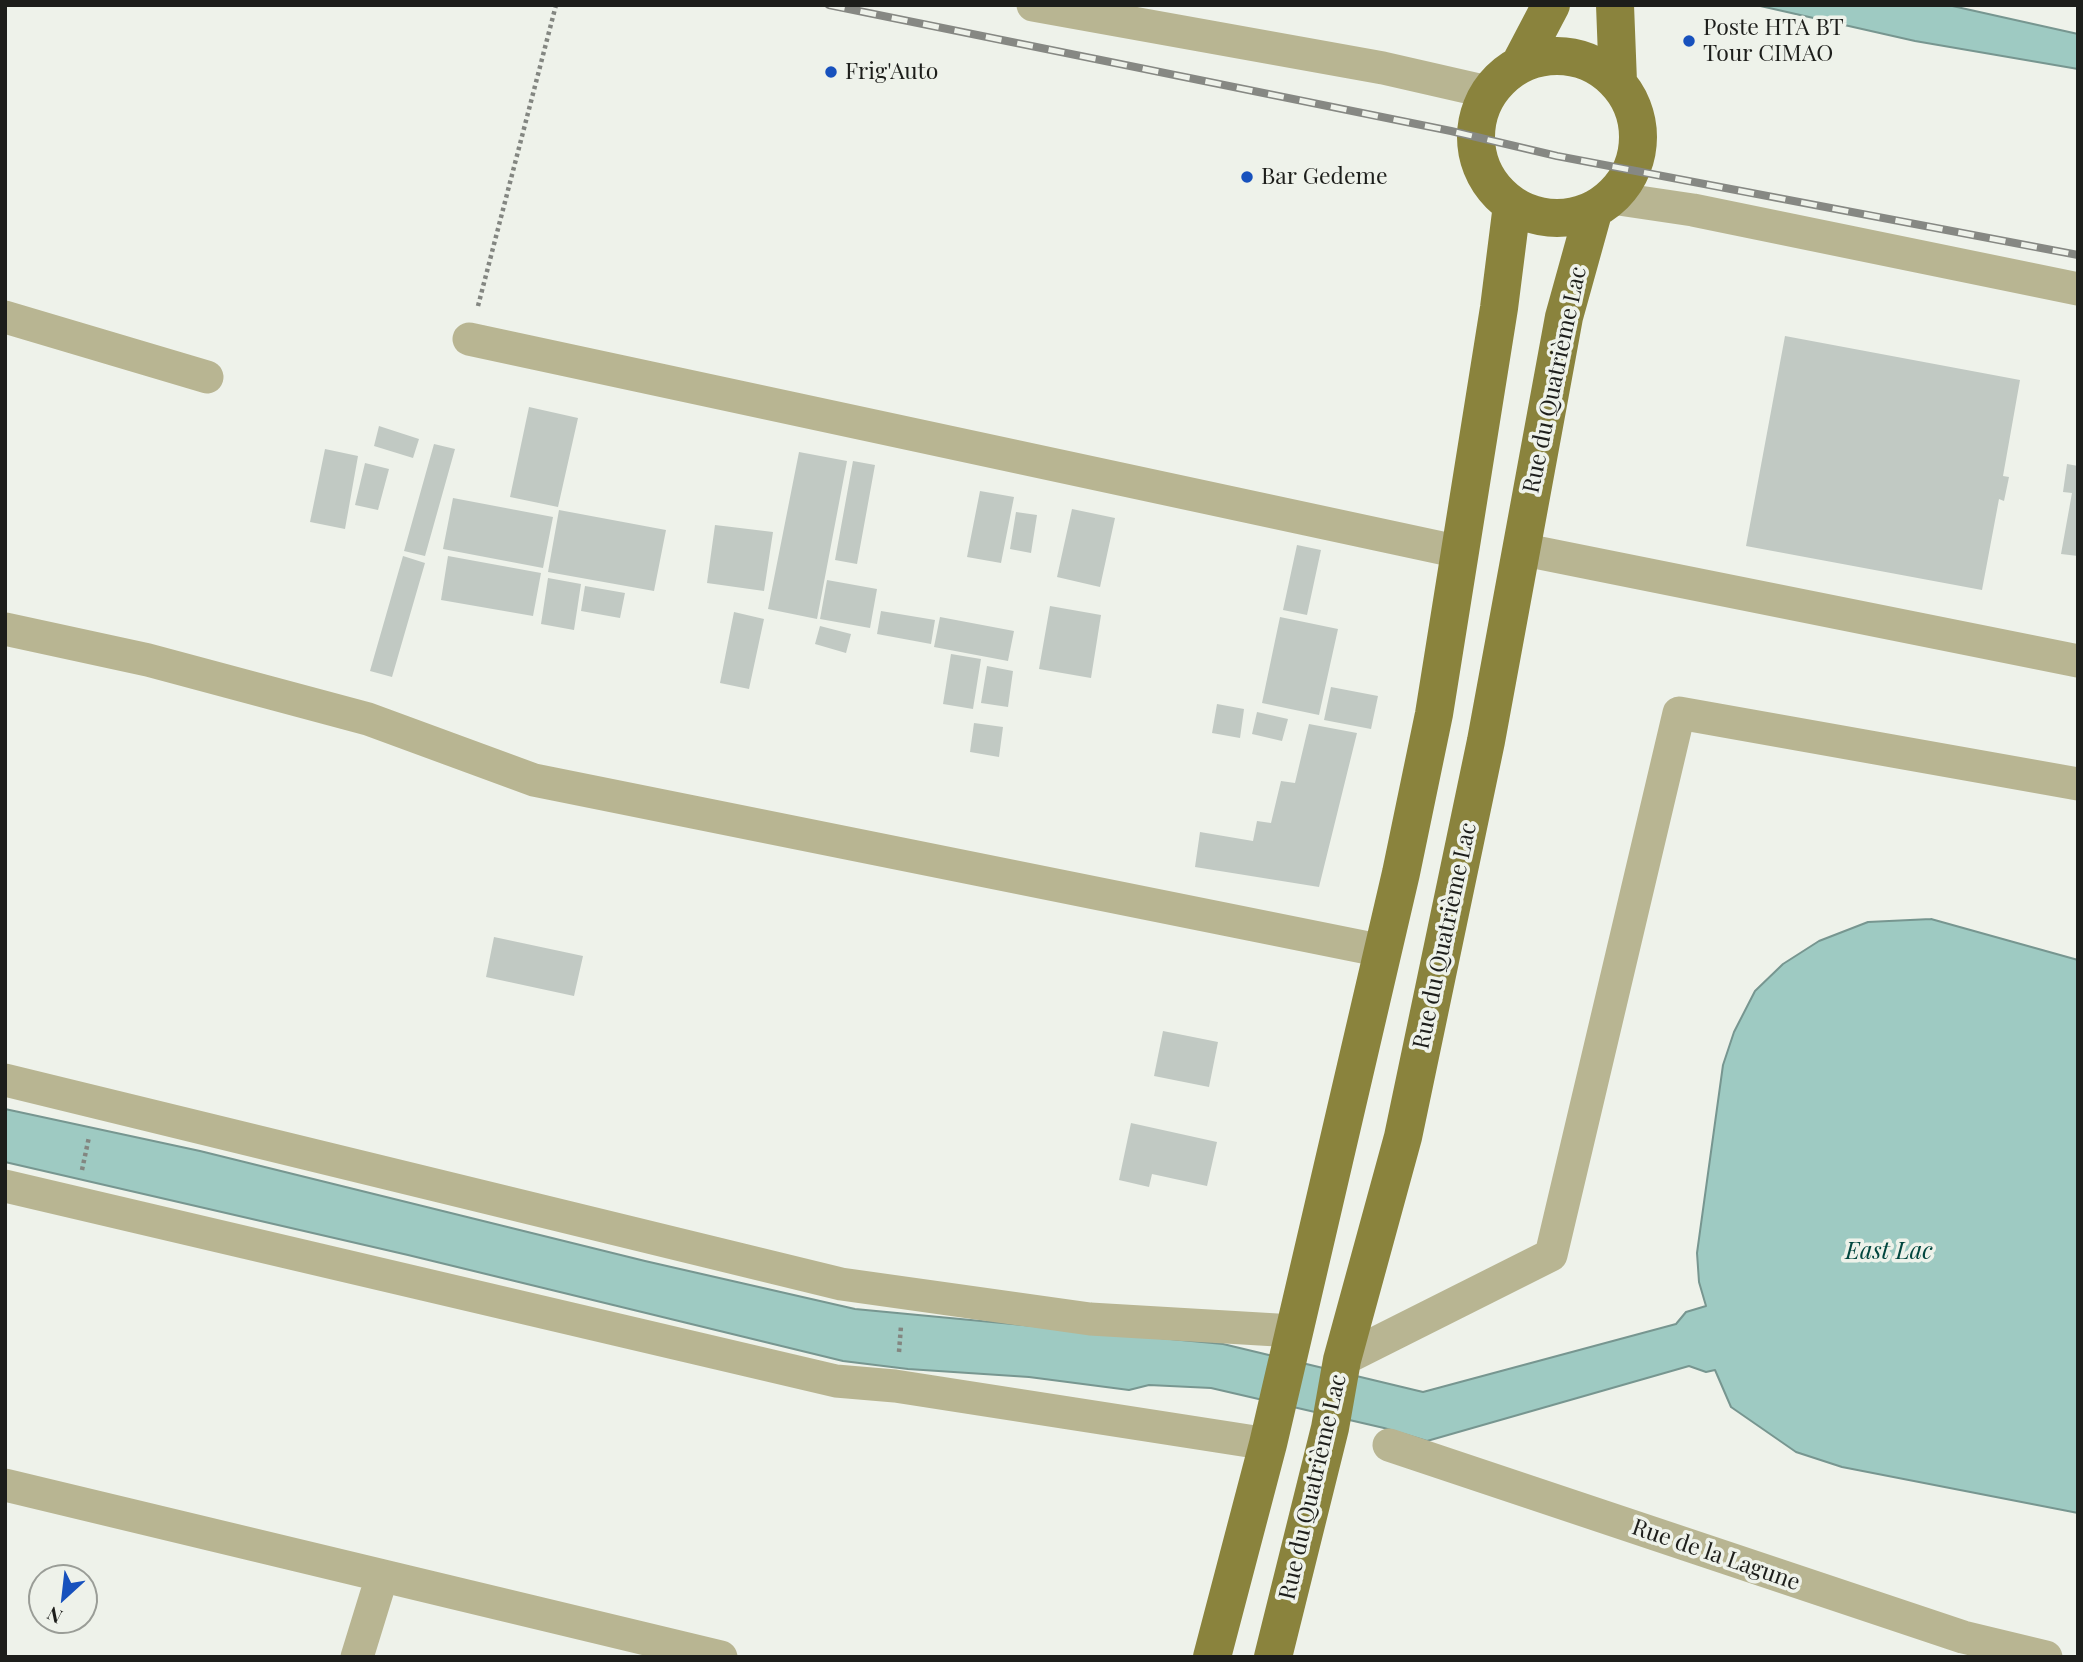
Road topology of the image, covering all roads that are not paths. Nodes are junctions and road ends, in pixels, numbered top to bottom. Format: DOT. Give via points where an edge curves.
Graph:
graph roads {
  1 [pos="1033,5"];
  2 [pos="1551,5"];
  3 [pos="1615,5"];
  4 [pos="1520,64"];
  5 [pos="1618,82"];
  6 [pos="1488,92"];
  7 [pos="1603,203"];
  8 [pos="1512,205"];
  9 [pos="2078,289"];
  10 [pos="5,317"];
  11 [pos="470,339"];
  12 [pos="207,377"];
  13 [pos="1520,549"];
  14 [pos="1460,552"];
  15 [pos="5,629"];
  16 [pos="2078,662"];
  17 [pos="2078,784"];
  18 [pos="1383,951"];
  19 [pos="5,1080"];
  20 [pos="5,1186"];
  21 [pos="1294,1331"];
  22 [pos="1342,1360"];
  23 [pos="1268,1444"];
  24 [pos="1389,1445"];
  25 [pos="6,1488"];
  26 [pos="382,1576"];
  27 [pos="1960,1647"];
  28 [pos="358,1657"];
  29 [pos="721,1657"];
  30 [pos="1212,1657"];
  31 [pos="1273,1657"];
  32 [pos="2046,1657"];
  1 -- 6 [label="street" via="1383,68"];
  2 -- 4 [label="main road"];
  3 -- 5 [label="main road"];
  4 -- 5 [label="main road" via="1561,55 1583,59"];
  4 -- 6 [label="main road" via="1502,75"];
  5 -- 7 [label="main road" via="1637,120 1639,142 1625,182"];
  6 -- 8 [label="main road" via="1475,132 1477,153 1496,191"];
  7 -- 8 [label="main road" via="1574,216 1553,218"];
  7 -- 9 [label="street" via="1693,210"];
  7 -- 13 [label="main road, Rue du Quatrième Lac" via="1564,317"];
  8 -- 14 [label="main road"];
  10 -- 12 [label="street"];
  11 -- 14 [label="street"];
  13 -- 16 [label="street"];
  13 -- 22 [label="main road, Rue du Quatrième Lac" via="1486,741 1403,1137"];
  14 -- 18 [label="main road" via="1434,714"];
  15 -- 18 [label="street" via="148,660 368,719 534,779"];
  17 -- 22 [label="street" via="1679,713 1551,1255"];
  18 -- 21 [label="main road"];
  19 -- 21 [label="street" via="841,1284 1090,1319"];
  20 -- 23 [label="street" via="836,1381 895,1386"];
  21 -- 23 [label="main road"];
  22 -- 31 [label="main road, Rue du Quatrième Lac"];
  23 -- 30 [label="main road"];
  24 -- 27 [label="street, Rue de la Lagune"];
  25 -- 26 [label="street"];
  26 -- 28 [label="street"];
  26 -- 29 [label="street"];
  27 -- 32 [label="street, Rue de la Lagune"];
}
